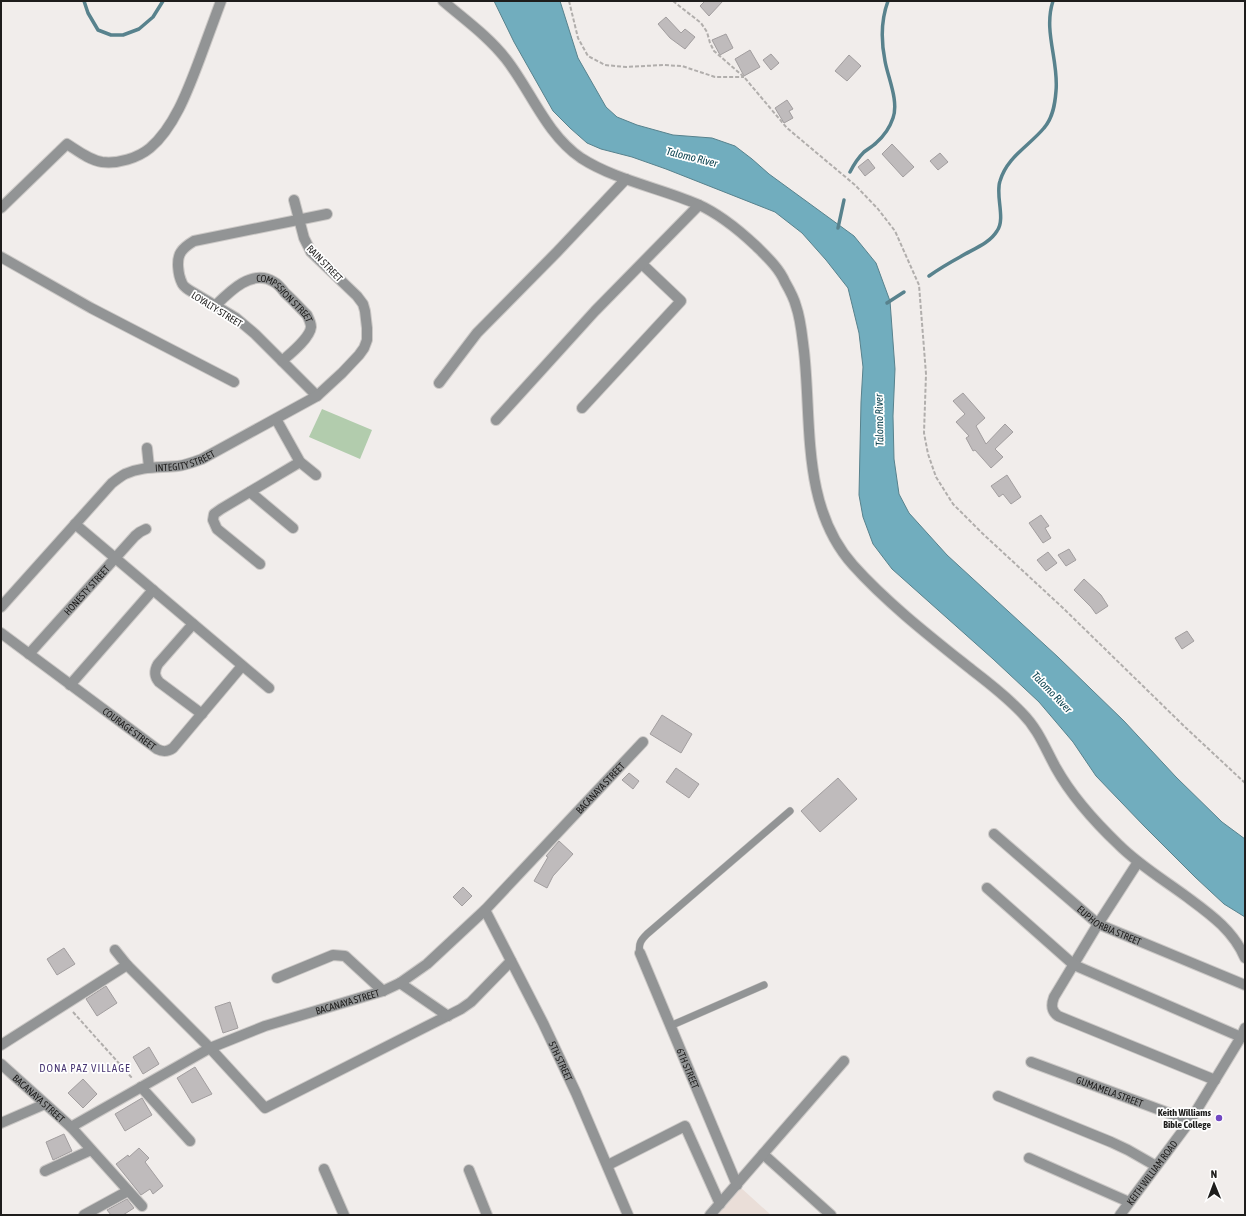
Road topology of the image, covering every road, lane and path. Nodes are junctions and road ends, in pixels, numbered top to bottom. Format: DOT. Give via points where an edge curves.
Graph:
graph roads {
  1 [pos="221,1"];
  2 [pos="443,1"];
  3 [pos="569,1"];
  4 [pos="673,1"];
  5 [pos="744,77"];
  6 [pos="626,178"];
  7 [pos="294,200"];
  8 [pos="699,205"];
  9 [pos="1,208"];
  10 [pos="327,214"];
  11 [pos="299,220"];
  12 [pos="1,258"];
  13 [pos="642,264"];
  14 [pos="215,306"];
  15 [pos="367,321"];
  16 [pos="282,362"];
  17 [pos="234,382"];
  18 [pos="439,383"];
  19 [pos="317,396"];
  20 [pos="582,408"];
  21 [pos="276,419"];
  22 [pos="496,420"];
  23 [pos="147,448"];
  24 [pos="300,462"];
  25 [pos="149,467"];
  26 [pos="316,475"];
  27 [pos="250,492"];
  28 [pos="75,524"];
  29 [pos="293,528"];
  30 [pos="146,529"];
  31 [pos="115,558"];
  32 [pos="260,564"];
  33 [pos="153,590"];
  34 [pos="1,607"];
  35 [pos="193,624"];
  36 [pos="1,634"];
  37 [pos="29,654"];
  38 [pos="242,666"];
  39 [pos="70,685"];
  40 [pos="269,688"];
  41 [pos="202,714"];
  42 [pos="643,742"];
  43 [pos="1245,782"];
  44 [pos="790,811"];
  45 [pos="994,834"];
  46 [pos="1138,862"];
  47 [pos="987,888"];
  48 [pos="485,910"];
  49 [pos="1098,924"];
  50 [pos="115,950"];
  51 [pos="640,953"];
  52 [pos="1245,958"];
  53 [pos="511,961"];
  54 [pos="128,965"];
  55 [pos="1074,965"];
  56 [pos="278,978"];
  57 [pos="400,983"];
  58 [pos="764,985"];
  59 [pos="1245,985"];
  60 [pos="383,991"];
  61 [pos="65,1004"];
  62 [pos="448,1016"];
  63 [pos="670,1026"];
  64 [pos="1243,1032"];
  65 [pos="1,1046"];
  66 [pos="210,1048"];
  67 [pos="844,1061"];
  68 [pos="1031,1062"];
  69 [pos="1,1064"];
  70 [pos="1215,1080"];
  71 [pos="141,1088"];
  72 [pos="998,1096"];
  73 [pos="45,1104"];
  74 [pos="1190,1121"];
  75 [pos="1,1123"];
  76 [pos="71,1127"];
  77 [pos="190,1141"];
  78 [pos="91,1150"];
  79 [pos="763,1154"];
  80 [pos="1029,1158"];
  81 [pos="608,1165"];
  82 [pos="1156,1166"];
  83 [pos="324,1169"];
  84 [pos="469,1170"];
  85 [pos="45,1171"];
  86 [pos="737,1185"];
  87 [pos="128,1191"];
  88 [pos="1129,1202"];
  89 [pos="720,1204"];
  90 [pos="142,1206"];
  91 [pos="84,1215"];
  92 [pos="344,1215"];
  93 [pos="487,1215"];
  94 [pos="628,1215"];
  95 [pos="710,1215"];
  96 [pos="831,1215"];
  97 [pos="1120,1215"];
  1 -- 9 [label="street" via="177,111 165,132 150,148 138,156 102,162 67,144"];
  2 -- 6 [label="street" via="497,49 524,85 547,123 571,150 582,158"];
  3 -- 5 [label="path" via="578,38 588,56 605,66 682,66 715,77"];
  4 -- 5 [label="path" via="701,23 714,51"];
  5 -- 43 [label="path" via="787,128 855,186 895,230 919,285 926,374 924,433 928,454 936,477 953,504"];
  6 -- 8 [label="street"];
  6 -- 18 [label="street" via="477,334"];
  7 -- 11 [label="street, RAIN STREET"];
  8 -- 13 [label="street"];
  8 -- 46 [label="street" via="720,216 766,256 784,277 796,304 806,369 814,480 827,525 839,547 851,564 898,608 1023,713 1036,728 1070,789 1107,833"];
  10 -- 11 [label="street, LOYALTY STREET"];
  11 -- 14 [label="street, LOYALTY STREET" via="194,241 185,247 179,257 179,277 183,285"];
  11 -- 15 [label="street, RAIN STREET" via="309,248 357,296 363,304"];
  12 -- 17 [label="street"];
  13 -- 20 [label="street" via="681,302"];
  13 -- 22 [label="street" via="595,311"];
  14 -- 16 [label="street, LOYALTY STREET" via="255,334"];
  14 -- 16 [label="street, COMPSSION STREET" via="229,292 248,281 260,278 275,282 307,315 311,327 306,337"];
  15 -- 19 [label="street, INTEGITY STREET" via="367,340 364,348"];
  16 -- 19 [label="street, LOYALTY STREET"];
  19 -- 21 [label="street, INTEGITY STREET"];
  21 -- 24 [label="street"];
  21 -- 25 [label="street, INTEGITY STREET" via="189,464"];
  23 -- 25 [label="street"];
  24 -- 26 [label="street"];
  24 -- 27 [label="street"];
  25 -- 28 [label="street, INTEGITY STREET" via="135,470 112,483"];
  27 -- 29 [label="street"];
  27 -- 32 [label="street" via="214,514 213,520 217,529"];
  28 -- 31 [label="street"];
  28 -- 34 [label="street, INTEGITY STREET"];
  30 -- 31 [label="street, HONESTY STREET" via="135,536"];
  31 -- 33 [label="street"];
  31 -- 37 [label="street, HONESTY STREET"];
  33 -- 35 [label="street"];
  33 -- 39 [label="street"];
  35 -- 38 [label="street"];
  35 -- 41 [label="street" via="158,664 155,673 160,682"];
  36 -- 37 [label="street, COURAGE STREET"];
  37 -- 39 [label="street, COURAGE STREET"];
  38 -- 40 [label="street"];
  38 -- 41 [label="street, COURAGE STREET"];
  39 -- 41 [label="street, COURAGE STREET" via="161,751 166,752 173,748"];
  42 -- 48 [label="street, BACANAYA STREET"];
  44 -- 51 [label="lane" via="647,934 639,944"];
  45 -- 49 [label="street, EUPHORBIA STREET"];
  46 -- 49 [label="street"];
  46 -- 52 [label="street" via="1224,926"];
  47 -- 55 [label="street"];
  48 -- 53 [label="street, 5TH STREET"];
  48 -- 57 [label="street, BACANAYA STREET" via="427,964"];
  49 -- 55 [label="street"];
  49 -- 59 [label="street, EUPHORBIA STREET"];
  50 -- 54 [label="street"];
  51 -- 63 [label="street, 6TH STREET"];
  53 -- 62 [label="street" via="471,1002"];
  53 -- 81 [label="street, 5TH STREET" via="543,1023"];
  54 -- 61 [label="street"];
  54 -- 66 [label="street"];
  55 -- 64 [label="street"];
  55 -- 70 [label="street" via="1054,997 1054,1013"];
  56 -- 60 [label="street" via="333,955 345,956"];
  57 -- 60 [label="street, BACANAYA STREET"];
  57 -- 62 [label="street"];
  58 -- 63 [label="lane"];
  60 -- 66 [label="street, BACANAYA STREET" via="265,1026"];
  61 -- 65 [label="street"];
  61 -- 71 [label="path"];
  62 -- 66 [label="street" via="265,1108"];
  63 -- 86 [label="street, 6TH STREET"];
  64 -- 70 [label="street, KEITH WILLIAM ROAD"];
  66 -- 71 [label="street, BACANAYA STREET"];
  67 -- 79 [label="street"];
  68 -- 74 [label="street, GUMAMELA STREET"];
  69 -- 73 [label="street, BACANAYA STREET"];
  70 -- 74 [label="street, KEITH WILLIAM ROAD"];
  71 -- 76 [label="street, BACANAYA STREET"];
  71 -- 77 [label="street"];
  72 -- 82 [label="street" via="1111,1142"];
  73 -- 75 [label="street"];
  73 -- 76 [label="street, BACANAYA STREET"];
  74 -- 82 [label="street, KEITH WILLIAM ROAD"];
  76 -- 78 [label="street"];
  78 -- 85 [label="street"];
  78 -- 87 [label="street"];
  79 -- 86 [label="street"];
  79 -- 96 [label="street"];
  80 -- 88 [label="street"];
  81 -- 89 [label="street" via="685,1126"];
  81 -- 94 [label="street, 5TH STREET"];
  82 -- 88 [label="street, KEITH WILLIAM ROAD"];
  83 -- 92 [label="street"];
  84 -- 93 [label="street"];
  86 -- 89 [label="street"];
  87 -- 90 [label="street"];
  87 -- 91 [label="street"];
  88 -- 97 [label="street, KEITH WILLIAM ROAD"];
  89 -- 95 [label="street"];
}
